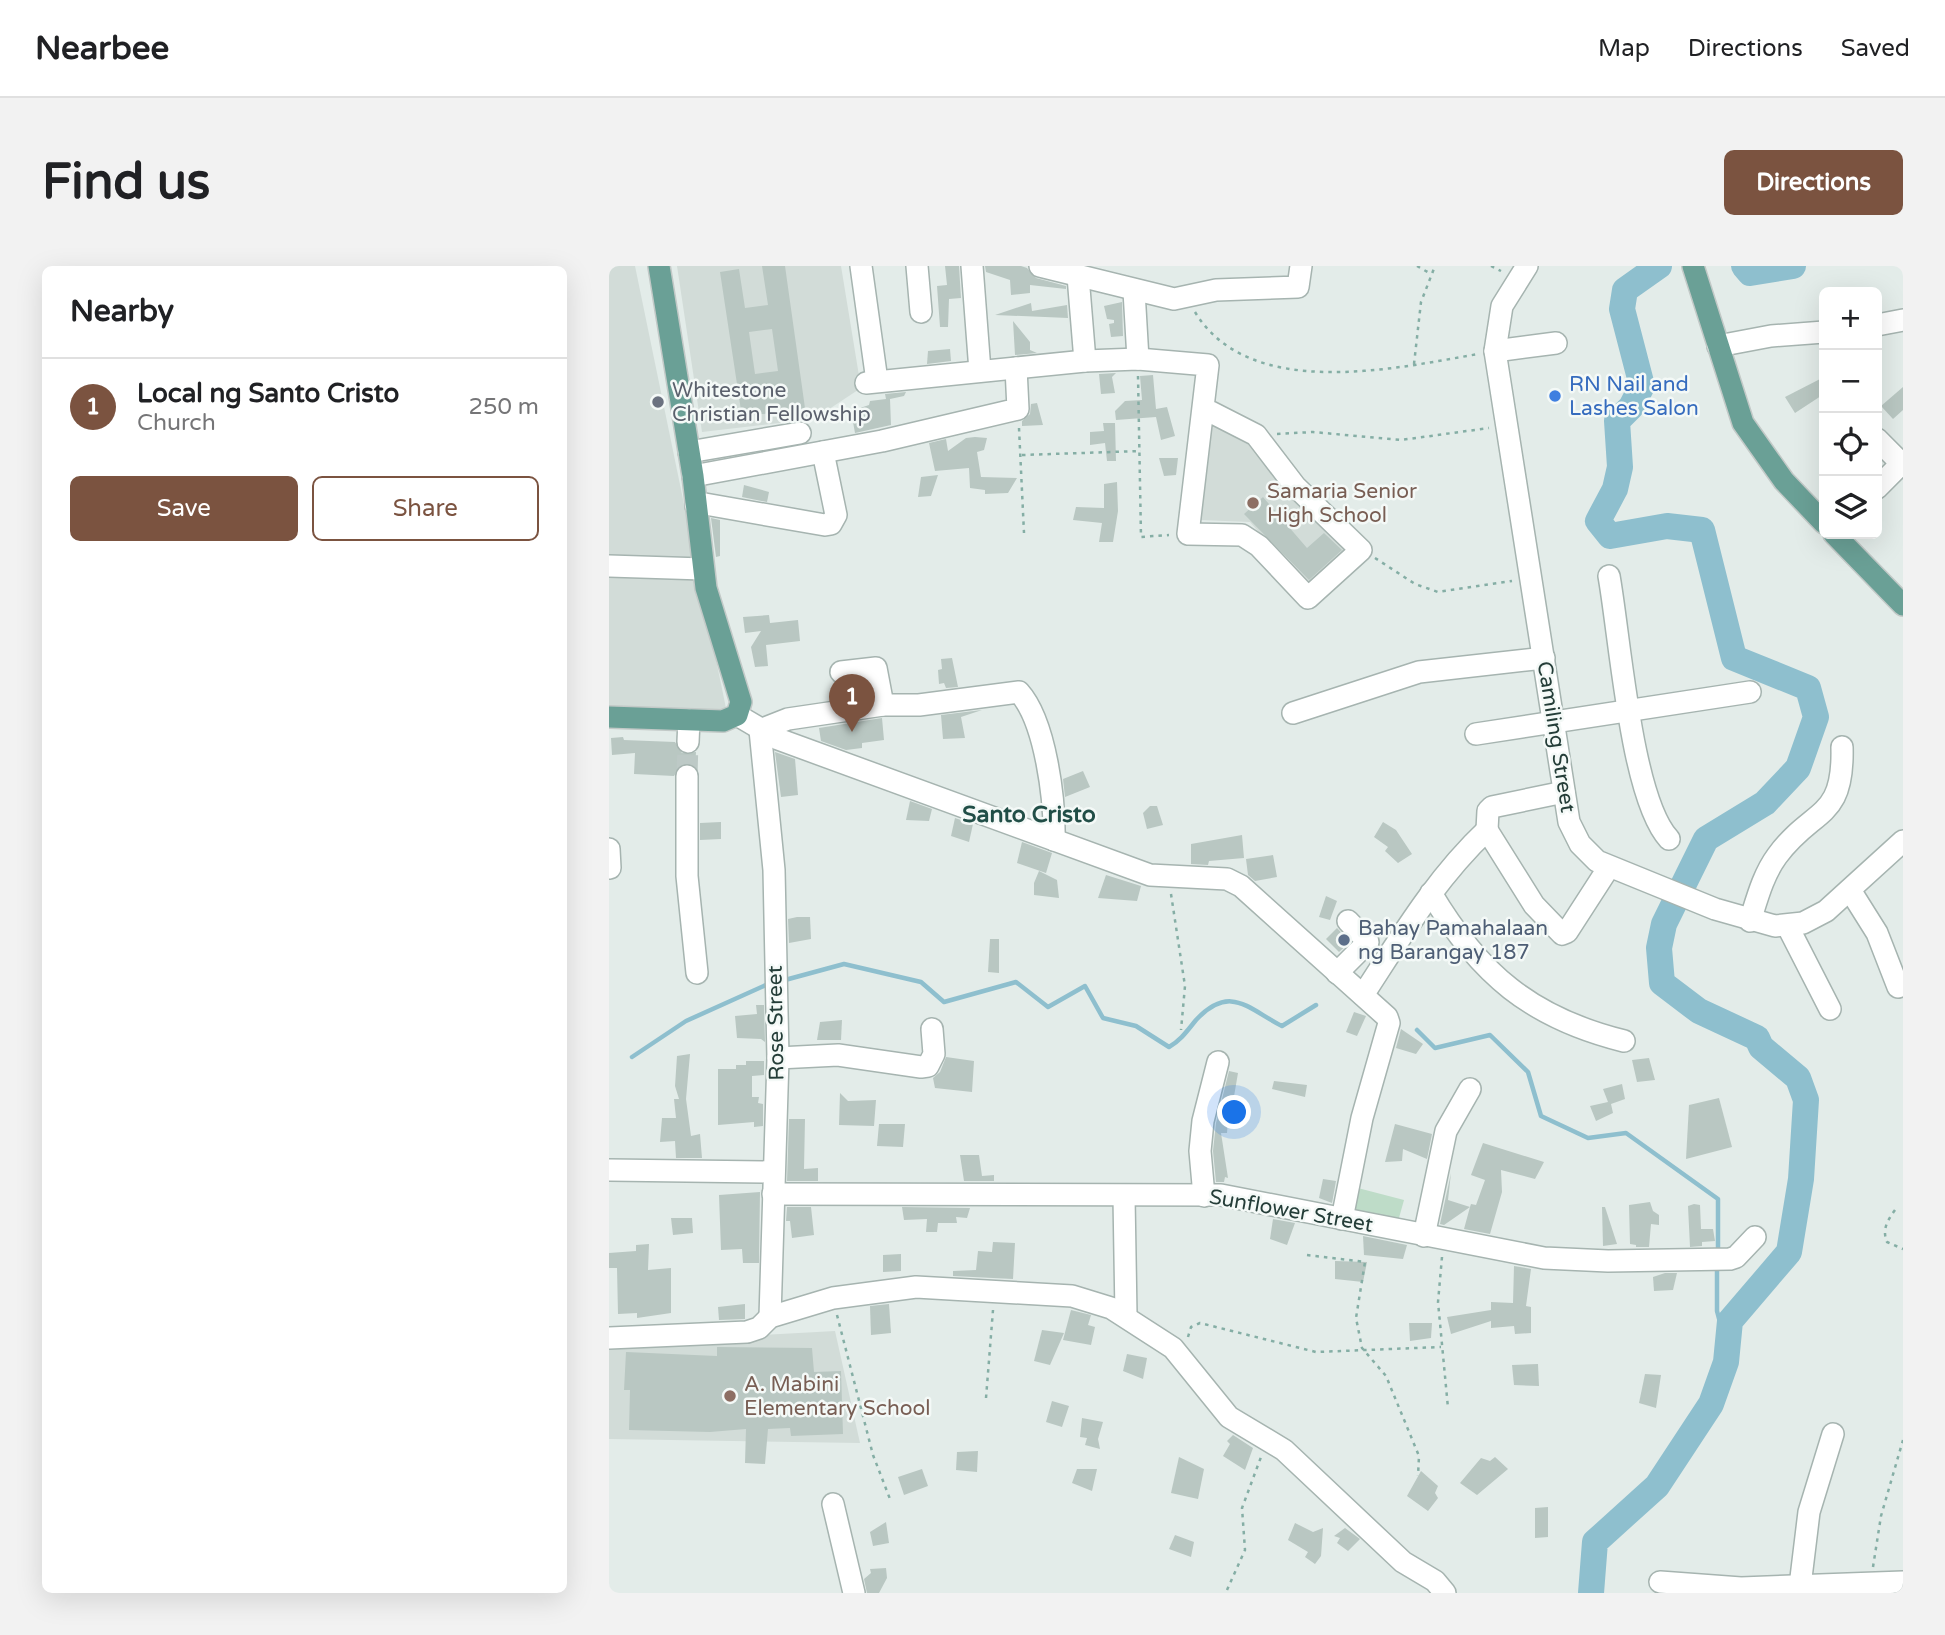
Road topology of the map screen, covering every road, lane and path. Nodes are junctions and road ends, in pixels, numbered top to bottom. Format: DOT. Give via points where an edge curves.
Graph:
graph roads {
  1 [pos="659,266"];
  2 [pos="861,266"];
  3 [pos="917,266"];
  4 [pos="972,266"];
  5 [pos="1040,266"];
  6 [pos="1301,266"];
  7 [pos="1417,266"];
  8 [pos="1435,266"];
  9 [pos="1527,266"];
  10 [pos="1693,267"];
  11 [pos="1431,274"];
  12 [pos="1078,276"];
  13 [pos="1134,290"];
  14 [pos="1187,298"];
  15 [pos="921,312"];
  16 [pos="1903,320"];
  17 [pos="1882,324"];
  18 [pos="1819,331"];
  19 [pos="1556,343"];
  20 [pos="1718,346"];
  21 [pos="1495,351"];
  22 [pos="1138,359"];
  23 [pos="1085,361"];
  24 [pos="1415,365"];
  25 [pos="1016,368"];
  26 [pos="980,371"];
  27 [pos="1203,408"];
  28 [pos="1018,409"];
  29 [pos="1506,425"];
  30 [pos="800,433"];
  31 [pos="1263,442"];
  32 [pos="1882,444"];
  33 [pos="1141,451"];
  34 [pos="689,452"];
  35 [pos="823,452"];
  36 [pos="1020,455"];
  37 [pos="1901,461"];
  38 [pos="693,476"];
  39 [pos="1882,482"];
  40 [pos="696,506"];
  41 [pos="1819,518"];
  42 [pos="1024,533"];
  43 [pos="1188,534"];
  44 [pos="1840,539"];
  45 [pos="1361,550"];
  46 [pos="609,566"];
  47 [pos="703,569"];
  48 [pos="1609,576"];
  49 [pos="1533,578"];
  50 [pos="1903,605"];
  51 [pos="1544,659"];
  52 [pos="841,672"];
  53 [pos="1750,692"];
  54 [pos="883,705"];
  55 [pos="1629,711"];
  56 [pos="1293,713"];
  57 [pos="737,715"];
  58 [pos="609,718"];
  59 [pos="689,720"];
  60 [pos="1554,723"];
  61 [pos="760,730"];
  62 [pos="1476,734"];
  63 [pos="688,742"];
  64 [pos="1842,747"];
  65 [pos="687,776"];
  66 [pos="1565,792"];
  67 [pos="1487,830"];
  68 [pos="1669,839"];
  69 [pos="1053,840"];
  70 [pos="1903,841"];
  71 [pos="1609,867"];
  72 [pos="1171,876"];
  73 [pos="1850,890"];
  74 [pos="1431,893"];
  75 [pos="1749,920"];
  76 [pos="1348,921"];
  77 [pos="1788,927"];
  78 [pos="1337,973"];
  79 [pos="697,974"];
  80 [pos="1898,987"];
  81 [pos="1363,995"];
  82 [pos="1830,1009"];
  83 [pos="932,1029"];
  84 [pos="1181,1030"];
  85 [pos="1625,1041"];
  86 [pos="778,1058"];
  87 [pos="1218,1062"];
  88 [pos="1470,1089"];
  89 [pos="609,1170"];
  90 [pos="773,1172"];
  91 [pos="773,1194"];
  92 [pos="1204,1196"];
  93 [pos="1125,1197"];
  94 [pos="1895,1210"];
  95 [pos="1342,1219"];
  96 [pos="1755,1237"];
  97 [pos="1434,1238"];
  98 [pos="1903,1249"];
  99 [pos="1307,1255"];
  100 [pos="993,1291"];
  101 [pos="833,1298"];
  102 [pos="1126,1315"];
  103 [pos="770,1317"];
  104 [pos="609,1338"];
  105 [pos="1441,1347"];
  106 [pos="1362,1348"];
  107 [pos="1183,1357"];
  108 [pos="986,1398"];
  109 [pos="1448,1408"];
  110 [pos="1833,1434"];
  111 [pos="1903,1440"];
  112 [pos="1268,1441"];
  113 [pos="1418,1476"];
  114 [pos="890,1499"];
  115 [pos="833,1504"];
  116 [pos="1871,1581"];
  117 [pos="1660,1582"];
  118 [pos="1903,1582"];
  119 [pos="1800,1586"];
  120 [pos="1227,1590"];
  121 [pos="854,1593"];
  122 [pos="1445,1593"];
  1 -- 34 [label="main road"];
  2 -- 26 [label="street" via="871,382"];
  3 -- 15 [label="street"];
  4 -- 26 [label="street"];
  5 -- 12 [label="street"];
  6 -- 14 [label="street" via="1298,287 1216,290"];
  7 -- 11 [label="path"];
  8 -- 11 [label="path"];
  9 -- 21 [label="street, Camiling Street" via="1502,306"];
  10 -- 20 [label="main road"];
  11 -- 24 [label="path" via="1415,333"];
  12 -- 13 [label="street"];
  12 -- 23 [label="street"];
  13 -- 14 [label="street" via="1161,298"];
  13 -- 22 [label="street"];
  14 -- 24 [label="path" via="1213,335 1244,358 1319,370"];
  16 -- 17 [label="street"];
  18 -- 20 [label="street"];
  19 -- 21 [label="street"];
  20 -- 41 [label="main road" via="1737,410 1750,436"];
  21 -- 24 [label="path"];
  21 -- 29 [label="street, Camiling Street"];
  22 -- 23 [label="street"];
  22 -- 27 [label="street" via="1208,365"];
  22 -- 33 [label="path"];
  23 -- 25 [label="street"];
  25 -- 26 [label="street"];
  25 -- 28 [label="street"];
  27 -- 31 [label="street"];
  27 -- 43 [label="street"];
  28 -- 35 [label="street"];
  28 -- 36 [label="path"];
  29 -- 31 [label="path" via="1401,440 1286,432"];
  29 -- 49 [label="street, Camiling Street"];
  30 -- 34 [label="street"];
  31 -- 45 [label="street" via="1295,486"];
  32 -- 37 [label="street"];
  33 -- 36 [label="path"];
  33 -- 43 [label="path" via="1141,537"];
  34 -- 38 [label="main road"];
  35 -- 38 [label="street"];
  35 -- 40 [label="street" via="836,515 831,524 711,504"];
  36 -- 42 [label="path"];
  37 -- 39 [label="street"];
  38 -- 40 [label="main road"];
  40 -- 47 [label="main road"];
  43 -- 45 [label="street" via="1235,534 1250,539 1308,598"];
  44 -- 50 [label="main road"];
  45 -- 49 [label="path" via="1415,584 1438,592"];
  46 -- 47 [label="street"];
  47 -- 57 [label="main road" via="741,695"];
  48 -- 55 [label="street"];
  49 -- 51 [label="street, Camiling Street"];
  51 -- 56 [label="street" via="1419,672"];
  51 -- 60 [label="street, Camiling Street"];
  52 -- 54 [label="street" via="876,668"];
  53 -- 55 [label="street"];
  54 -- 61 [label="street" via="788,719"];
  54 -- 69 [label="street" via="1019,692 1034,717 1046,766"];
  55 -- 60 [label="street"];
  55 -- 68 [label="street" via="1653,818"];
  57 -- 59 [label="main road" via="723,721"];
  57 -- 61 [label="street"];
  58 -- 59 [label="main road"];
  59 -- 63 [label="street"];
  60 -- 62 [label="street"];
  60 -- 66 [label="street, Camiling Street"];
  61 -- 69 [label="street"];
  61 -- 86 [label="street, Rose Street" via="774,870"];
  64 -- 75 [label="street" via="1842,778 1835,800 1776,857"];
  65 -- 79 [label="street" via="687,876"];
  66 -- 67 [label="street" via="1492,807"];
  66 -- 71 [label="street, Camiling Street" via="1569,822 1580,844"];
  67 -- 71 [label="street" via="1534,905 1562,934"];
  67 -- 74 [label="street"];
  69 -- 72 [label="street" via="1150,875"];
  70 -- 73 [label="street"];
  71 -- 75 [label="street, Camiling Street"];
  72 -- 78 [label="street" via="1227,879 1241,886"];
  72 -- 84 [label="path" via="1171,907 1185,986"];
  73 -- 77 [label="street" via="1826,911"];
  73 -- 80 [label="street" via="1877,933"];
  74 -- 81 [label="street"];
  74 -- 85 [label="street" via="1461,942 1489,973 1534,1005"];
  75 -- 77 [label="street, Camiling Street"];
  76 -- 78 [label="street" via="1368,942"];
  77 -- 82 [label="street"];
  78 -- 81 [label="street"];
  81 -- 95 [label="street" via="1389,1023 1362,1118"];
  83 -- 86 [label="street" via="934,1054 928,1066 838,1055"];
  86 -- 90 [label="street, Rose Street"];
  87 -- 92 [label="street" via="1203,1121"];
  88 -- 97 [label="street" via="1446,1131"];
  89 -- 90 [label="street"];
  90 -- 91 [label="street, Rose Street"];
  91 -- 93 [label="street, Sunflower Street"];
  91 -- 103 [label="street, Rose Street"];
  92 -- 93 [label="street, Sunflower Street"];
  92 -- 95 [label="street, Sunflower Street" via="1221,1195"];
  93 -- 102 [label="street"];
  94 -- 98 [label="path" via="1884,1235 1887,1242"];
  95 -- 97 [label="street, Sunflower Street"];
  96 -- 97 [label="street, Sunflower Street" via="1730,1259 1608,1261 1544,1258"];
  97 -- 105 [label="path"];
  99 -- 106 [label="path" via="1365,1262 1356,1318"];
  100 -- 101 [label="street" via="916,1287"];
  100 -- 102 [label="street" via="1072,1296"];
  100 -- 108 [label="path"];
  101 -- 103 [label="street"];
  101 -- 114 [label="path" via="873,1455"];
  102 -- 107 [label="street"];
  103 -- 104 [label="street" via="747,1332"];
  105 -- 106 [label="path"];
  105 -- 109 [label="path"];
  106 -- 107 [label="path" via="1315,1352 1200,1322 1191,1326"];
  106 -- 113 [label="path" via="1387,1376 1419,1456"];
  107 -- 112 [label="street" via="1229,1417"];
  110 -- 119 [label="street" via="1809,1512"];
  111 -- 116 [label="path" via="1881,1516"];
  112 -- 120 [label="path" via="1242,1508 1245,1550"];
  112 -- 122 [label="street" via="1285,1450 1403,1562 1435,1581"];
  115 -- 121 [label="street"];
  116 -- 118 [label="street"];
  116 -- 119 [label="street"];
  117 -- 119 [label="street" via="1741,1588"];
}
